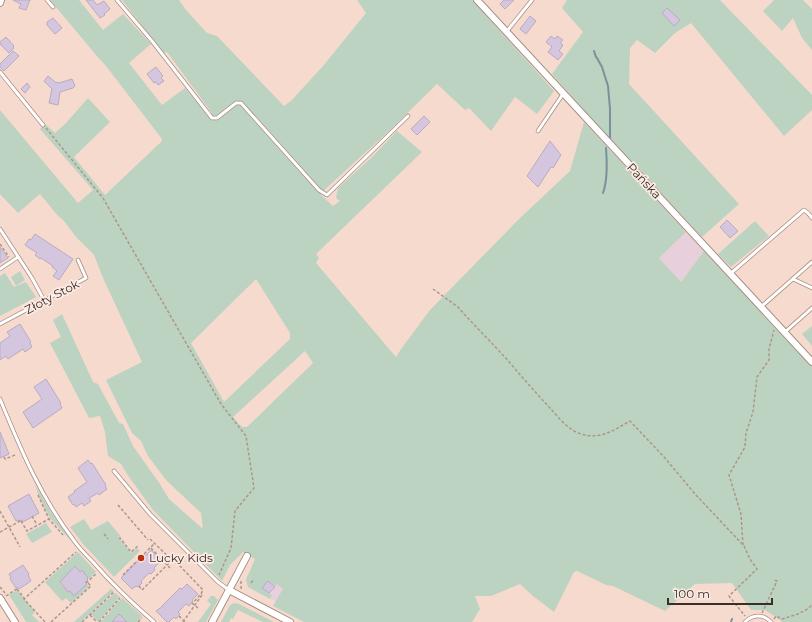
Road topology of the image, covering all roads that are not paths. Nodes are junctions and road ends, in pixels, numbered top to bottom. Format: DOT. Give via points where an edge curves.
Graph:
graph roads {
  1 [pos="47,0"];
  2 [pos="117,0"];
  3 [pos="477,0"];
  4 [pos="532,0"];
  5 [pos="53,7"];
  6 [pos="506,32"];
  7 [pos="0,72"];
  8 [pos="564,94"];
  9 [pos="408,116"];
  10 [pos="43,125"];
  11 [pos="538,131"];
  12 [pos="812,218"];
  13 [pos="0,229"];
  14 [pos="18,257"];
  15 [pos="78,260"];
  16 [pos="812,262"];
  17 [pos="0,269"];
  18 [pos="730,274"];
  19 [pos="793,279"];
  20 [pos="812,288"];
  21 [pos="44,300"];
  22 [pos="761,307"];
  23 [pos="812,308"];
  24 [pos="0,324"];
  25 [pos="784,333"];
  26 [pos="812,362"];
  27 [pos="0,399"];
  28 [pos="114,471"];
  29 [pos="247,556"];
  30 [pos="229,590"];
  31 [pos="3,597"];
  32 [pos="746,621"];
  33 [pos="15,622"];
  34 [pos="154,622"];
  35 [pos="212,622"];
  36 [pos="287,622"];
  37 [pos="771,622"];
  1 -- 5 [label="lane"];
  2 -- 9 [label="lane" via="212,118 217,118 236,103 241,103 319,190 328,195"];
  3 -- 6 [label="street, Pańska"];
  4 -- 6 [label="lane"];
  6 -- 8 [label="street, Pańska"];
  7 -- 10 [label="lane"];
  8 -- 11 [label="lane"];
  8 -- 18 [label="street, Pańska"];
  12 -- 18 [label="lane" via="804,210"];
  13 -- 14 [label="lane"];
  14 -- 17 [label="lane"];
  14 -- 21 [label="lane"];
  15 -- 21 [label="lane, Złoty Stok" via="86,278"];
  16 -- 19 [label="lane"];
  18 -- 22 [label="street, Pańska"];
  19 -- 20 [label="lane"];
  19 -- 22 [label="lane"];
  21 -- 24 [label="lane, Złoty Stok"];
  22 -- 25 [label="street, Pańska"];
  23 -- 25 [label="lane"];
  25 -- 26 [label="street, Pańska"];
  27 -- 34 [label="lane" via="27,462 56,515 75,542 118,589"];
  28 -- 30 [label="lane" via="150,514"];
  29 -- 30 [label="street"];
  30 -- 35 [label="street"];
  30 -- 36 [label="street"];
  31 -- 33 [label="street"];
  32 -- 37 [label="lane" via="761,616"];
}
